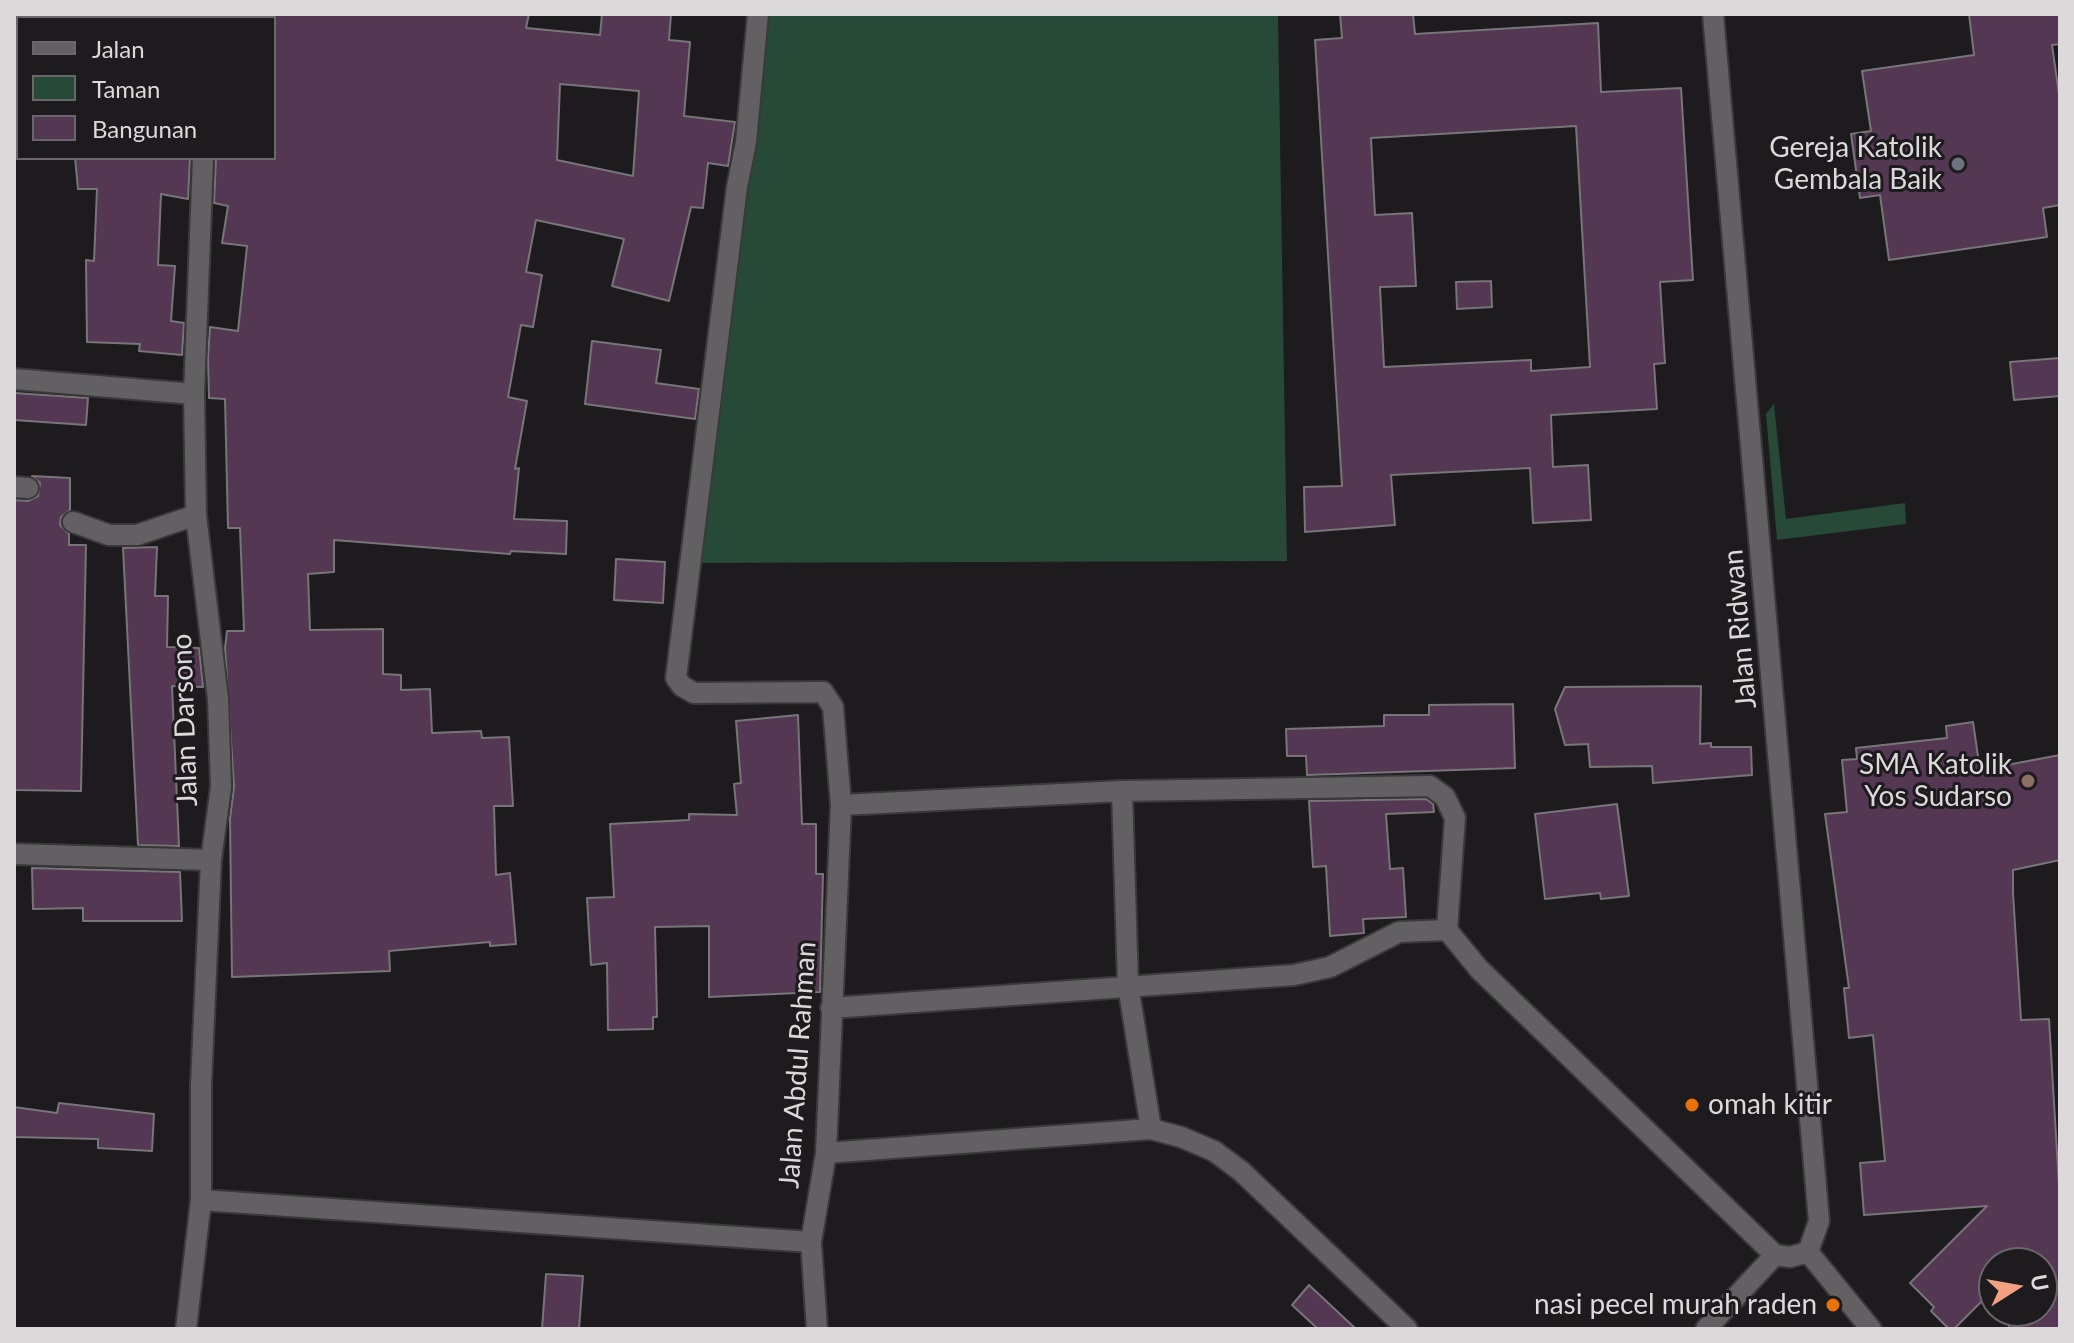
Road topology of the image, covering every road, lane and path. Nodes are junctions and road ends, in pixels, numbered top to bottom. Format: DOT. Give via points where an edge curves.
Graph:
graph roads {
  1 [pos="758,14"];
  2 [pos="1713,14"];
  3 [pos="203,160"];
  4 [pos="14,379"];
  5 [pos="194,394"];
  6 [pos="196,515"];
  7 [pos="73,522"];
  8 [pos="1122,791"];
  9 [pos="841,805"];
  10 [pos="14,854"];
  11 [pos="211,860"];
  12 [pos="1447,930"];
  13 [pos="1128,985"];
  14 [pos="831,1008"];
  15 [pos="1151,1129"];
  16 [pos="826,1153"];
  17 [pos="201,1200"];
  18 [pos="811,1242"];
  19 [pos="1810,1245"];
  20 [pos="1775,1255"];
  21 [pos="186,1329"];
  22 [pos="817,1329"];
  23 [pos="1407,1329"];
  24 [pos="1706,1329"];
  25 [pos="1871,1329"];
  1 -- 9 [label="street, Jalan Abdul Rahman" via="676,678 694,693 823,692 833,707"];
  2 -- 19 [label="street, Jalan Ridwan" via="1819,1221"];
  3 -- 5 [label="street, Jalan Darsono"];
  4 -- 5 [label="street"];
  5 -- 6 [label="street, Jalan Darsono"];
  6 -- 7 [label="street" via="137,535 109,535"];
  6 -- 11 [label="street, Jalan Darsono" via="218,699 221,787"];
  8 -- 9 [label="street"];
  8 -- 12 [label="street" via="1430,786 1445,797 1455,818"];
  8 -- 13 [label="street"];
  9 -- 14 [label="street, Jalan Abdul Rahman"];
  10 -- 11 [label="street"];
  11 -- 17 [label="street, Jalan Darsono"];
  12 -- 13 [label="street" via="1399,932 1311,973"];
  12 -- 20 [label="street" via="1479,969"];
  13 -- 14 [label="street"];
  13 -- 15 [label="street"];
  14 -- 16 [label="street, Jalan Abdul Rahman"];
  15 -- 16 [label="street"];
  15 -- 23 [label="street" via="1214,1151 1241,1171"];
  16 -- 18 [label="street, Jalan Abdul Rahman"];
  17 -- 18 [label="street"];
  17 -- 21 [label="street, Jalan Darsono"];
  18 -- 22 [label="street, Jalan Abdul Rahman"];
  19 -- 20 [label="street" via="1790,1257"];
  19 -- 25 [label="street"];
  20 -- 24 [label="street"];
}
